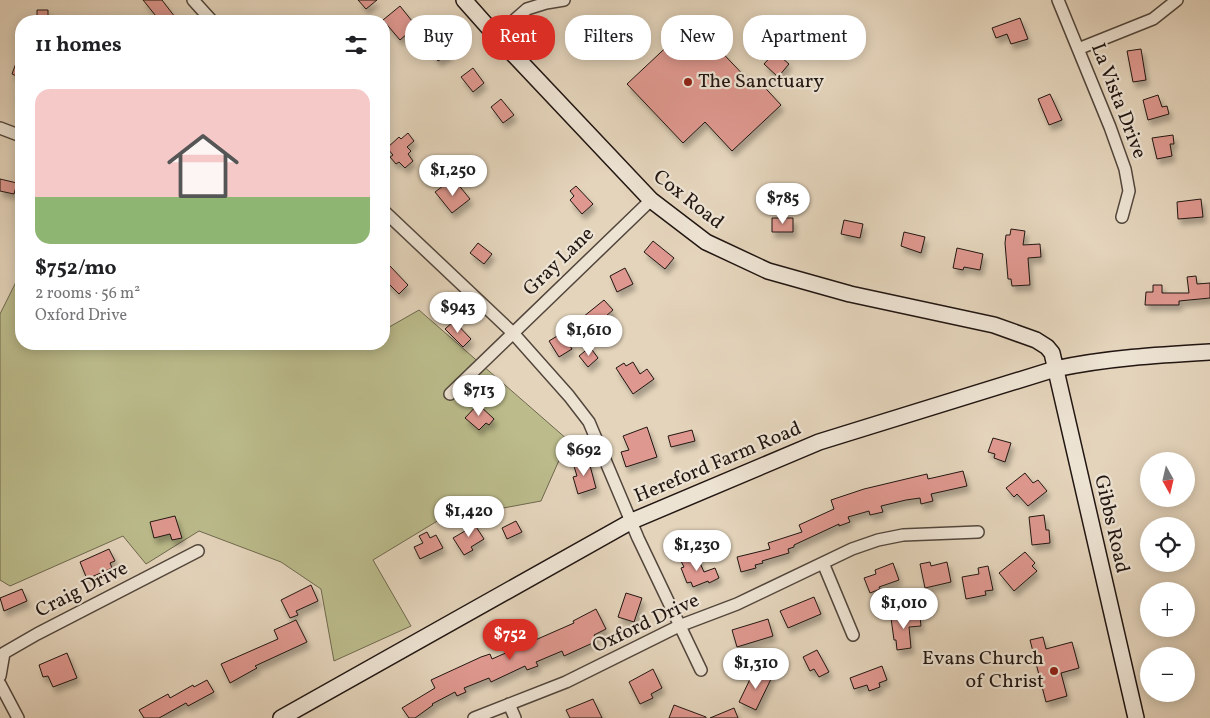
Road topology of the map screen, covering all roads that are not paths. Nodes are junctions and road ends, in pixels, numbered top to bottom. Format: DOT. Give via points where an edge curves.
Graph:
graph roads {
  1 [pos="193,0"];
  2 [pos="464,0"];
  3 [pos="564,0"];
  4 [pos="1058,0"];
  5 [pos="1177,0"];
  6 [pos="207,15"];
  7 [pos="520,15"];
  8 [pos="482,20"];
  9 [pos="1078,48"];
  10 [pos="519,60"];
  11 [pos="0,128"];
  12 [pos="15,134"];
  13 [pos="651,200"];
  14 [pos="390,217"];
  15 [pos="1122,218"];
  16 [pos="513,333"];
  17 [pos="1210,352"];
  18 [pos="1054,369"];
  19 [pos="450,394"];
  20 [pos="632,521"];
  21 [pos="978,532"];
  22 [pos="198,551"];
  23 [pos="823,563"];
  24 [pos="679,626"];
  25 [pos="853,635"];
  26 [pos="701,670"];
  27 [pos="0,676"];
  28 [pos="0,684"];
  29 [pos="510,704"];
  30 [pos="18,718"];
  31 [pos="281,718"];
  32 [pos="474,718"];
  33 [pos="515,718"];
  34 [pos="1136,718"];
  1 -- 6 [label="street"];
  2 -- 8 [label="street, Cox Road"];
  3 -- 7 [label="street" via="527,9"];
  4 -- 9 [label="street, La Vista Drive"];
  5 -- 9 [label="street" via="1153,19"];
  9 -- 15 [label="street, La Vista Drive" via="1125,169 1129,191"];
  10 -- 13 [label="street, Cox Road"];
  11 -- 12 [label="street"];
  13 -- 16 [label="street, Gray Lane"];
  13 -- 18 [label="street, Cox Road" via="706,242 768,271 850,294 1012,331 1047,347 1052,353"];
  14 -- 16 [label="street"];
  16 -- 19 [label="street, Gray Lane"];
  16 -- 20 [label="street" via="589,422"];
  17 -- 18 [label="street, Hereford Farm Road" via="1155,355"];
  18 -- 20 [label="street, Hereford Farm Road" via="819,442"];
  18 -- 34 [label="street, Gibbs Road"];
  20 -- 24 [label="street"];
  20 -- 31 [label="street, Hereford Farm Road"];
  21 -- 23 [label="street, Oxford Drive" via="903,535 852,549"];
  22 -- 27 [label="street, Craig Drive" via="4,653"];
  23 -- 24 [label="street, Oxford Drive" via="737,604"];
  23 -- 25 [label="street"];
  24 -- 26 [label="street"];
  24 -- 29 [label="street, Oxford Drive" via="566,682"];
  28 -- 30 [label="street"];
  29 -- 32 [label="street, Oxford Drive"];
  29 -- 33 [label="street"];
}
